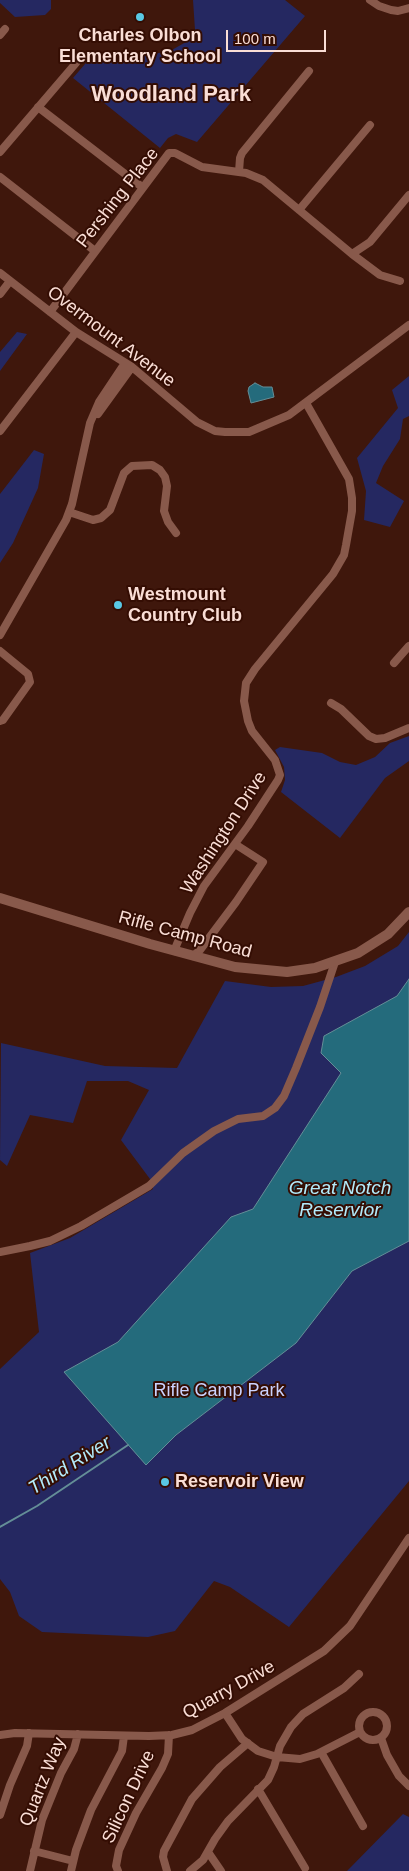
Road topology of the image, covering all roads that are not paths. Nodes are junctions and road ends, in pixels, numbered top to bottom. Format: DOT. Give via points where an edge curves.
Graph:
graph roads {
  1 [pos="370,0"];
  2 [pos="409,8"];
  3 [pos="76,63"];
  4 [pos="309,72"];
  5 [pos="38,107"];
  6 [pos="370,125"];
  7 [pos="0,152"];
  8 [pos="239,172"];
  9 [pos="0,177"];
  10 [pos="142,187"];
  11 [pos="409,195"];
  12 [pos="299,210"];
  13 [pos="96,250"];
  14 [pos="352,254"];
  15 [pos="0,272"];
  16 [pos="10,280"];
  17 [pos="400,281"];
  18 [pos="0,294"];
  19 [pos="50,312"];
  20 [pos="409,325"];
  21 [pos="76,332"];
  22 [pos="129,365"];
  23 [pos="306,403"];
  24 [pos="0,431"];
  25 [pos="69,512"];
  26 [pos="176,533"];
  27 [pos="0,635"];
  28 [pos="409,646"];
  29 [pos="0,651"];
  30 [pos="394,663"];
  31 [pos="331,703"];
  32 [pos="0,721"];
  33 [pos="409,728"];
  34 [pos="235,844"];
  35 [pos="0,898"];
  36 [pos="409,912"];
  37 [pos="174,951"];
  38 [pos="193,956"];
  39 [pos="335,962"];
  40 [pos="0,1252"];
  41 [pos="409,1538"];
  42 [pos="359,1674"];
  43 [pos="225,1712"];
  44 [pos="360,1732"];
  45 [pos="0,1733"];
  46 [pos="30,1733"];
  47 [pos="78,1734"];
  48 [pos="169,1735"];
  49 [pos="124,1736"];
  50 [pos="381,1738"];
  51 [pos="248,1743"];
  52 [pos="321,1752"];
  53 [pos="277,1757"];
  54 [pos="409,1786"];
  55 [pos="258,1789"];
  56 [pos="0,1815"];
  57 [pos="363,1826"];
  58 [pos="34,1851"];
  59 [pos="208,1852"];
  60 [pos="73,1861"];
  61 [pos="305,1868"];
  62 [pos="30,1871"];
  63 [pos="71,1871"];
  64 [pos="118,1871"];
  65 [pos="167,1871"];
  66 [pos="190,1871"];
  67 [pos="221,1871"];
  1 -- 2 [label="street" via="391,10"];
  3 -- 5 [label="street"];
  4 -- 8 [label="street" via="242,152"];
  5 -- 7 [label="street"];
  5 -- 10 [label="street"];
  6 -- 12 [label="street"];
  8 -- 10 [label="street, Pershing Place" via="202,167 172,152 166,155"];
  8 -- 12 [label="street, Pershing Place" via="263,180"];
  9 -- 13 [label="street"];
  10 -- 13 [label="street, Pershing Place"];
  11 -- 14 [label="street" via="370,242"];
  12 -- 14 [label="street, Pershing Place"];
  13 -- 19 [label="street, Pershing Place"];
  14 -- 17 [label="street, Pershing Place" via="380,276"];
  15 -- 16 [label="street, Overmount Avenue"];
  16 -- 18 [label="street"];
  16 -- 19 [label="street, Overmount Avenue"];
  19 -- 21 [label="street, Overmount Avenue"];
  20 -- 23 [label="street, Overmount Avenue"];
  21 -- 22 [label="street, Overmount Avenue"];
  21 -- 24 [label="street"];
  22 -- 23 [label="street, Overmount Avenue" via="197,422 215,431 249,432 289,415"];
  22 -- 25 [label="street" via="99,402 90,423"];
  23 -- 34 [label="street, Washington Drive" via="351,488 351,522 344,555 333,574 246,683 244,702 248,721 275,760 280,775 274,789"];
  25 -- 26 [label="street" via="93,520 101,518 110,510 124,473 132,466 152,465 165,477 164,511"];
  25 -- 27 [label="street"];
  28 -- 30 [label="street"];
  29 -- 32 [label="street" via="28,674 30,682"];
  31 -- 33 [label="street" via="376,739"];
  34 -- 37 [label="street, Washington Drive" via="197,898"];
  34 -- 38 [label="street" via="263,862"];
  35 -- 37 [label="street, Rifle Camp Road"];
  36 -- 39 [label="street, Rifle Camp Road" via="388,934 358,953"];
  37 -- 38 [label="street, Rifle Camp Road"];
  38 -- 39 [label="street, Rifle Camp Road" via="235,968 279,972"];
  39 -- 40 [label="street" via="296,1068 275,1108 263,1116 238,1119 214,1131 183,1153 148,1186 81,1226 50,1240"];
  41 -- 43 [label="street, Quarry Drive" via="350,1626 330,1645"];
  42 -- 53 [label="street" via="290,1726"];
  43 -- 48 [label="street, Quarry Drive" via="192,1730"];
  43 -- 51 [label="street"];
  44 -- 50 [label="street" via="368,1740"];
  44 -- 50 [label="street" via="363,1716 376,1712 387,1721 387,1730"];
  44 -- 52 [label="street"];
  45 -- 46 [label="street, Quarry Drive"];
  46 -- 47 [label="street, Quarry Drive"];
  46 -- 56 [label="street"];
  47 -- 49 [label="street, Quarry Drive"];
  47 -- 58 [label="street, Quartz Way" via="42,1820"];
  48 -- 49 [label="street, Quarry Drive"];
  48 -- 64 [label="street, Silicon Drive" via="168,1754 162,1768 119,1850"];
  49 -- 60 [label="street" via="122,1751 90,1810"];
  50 -- 54 [label="street" via="399,1776"];
  51 -- 53 [label="street" via="258,1751"];
  51 -- 65 [label="street" via="220,1767 192,1799 164,1850"];
  52 -- 53 [label="street" via="300,1759"];
  52 -- 57 [label="street"];
  53 -- 55 [label="street" via="268,1780"];
  55 -- 59 [label="street" via="228,1821"];
  55 -- 61 [label="street"];
  58 -- 60 [label="street"];
  58 -- 62 [label="street, Quartz Way"];
  59 -- 66 [label="street"];
  59 -- 67 [label="street"];
  60 -- 63 [label="street"];
}
